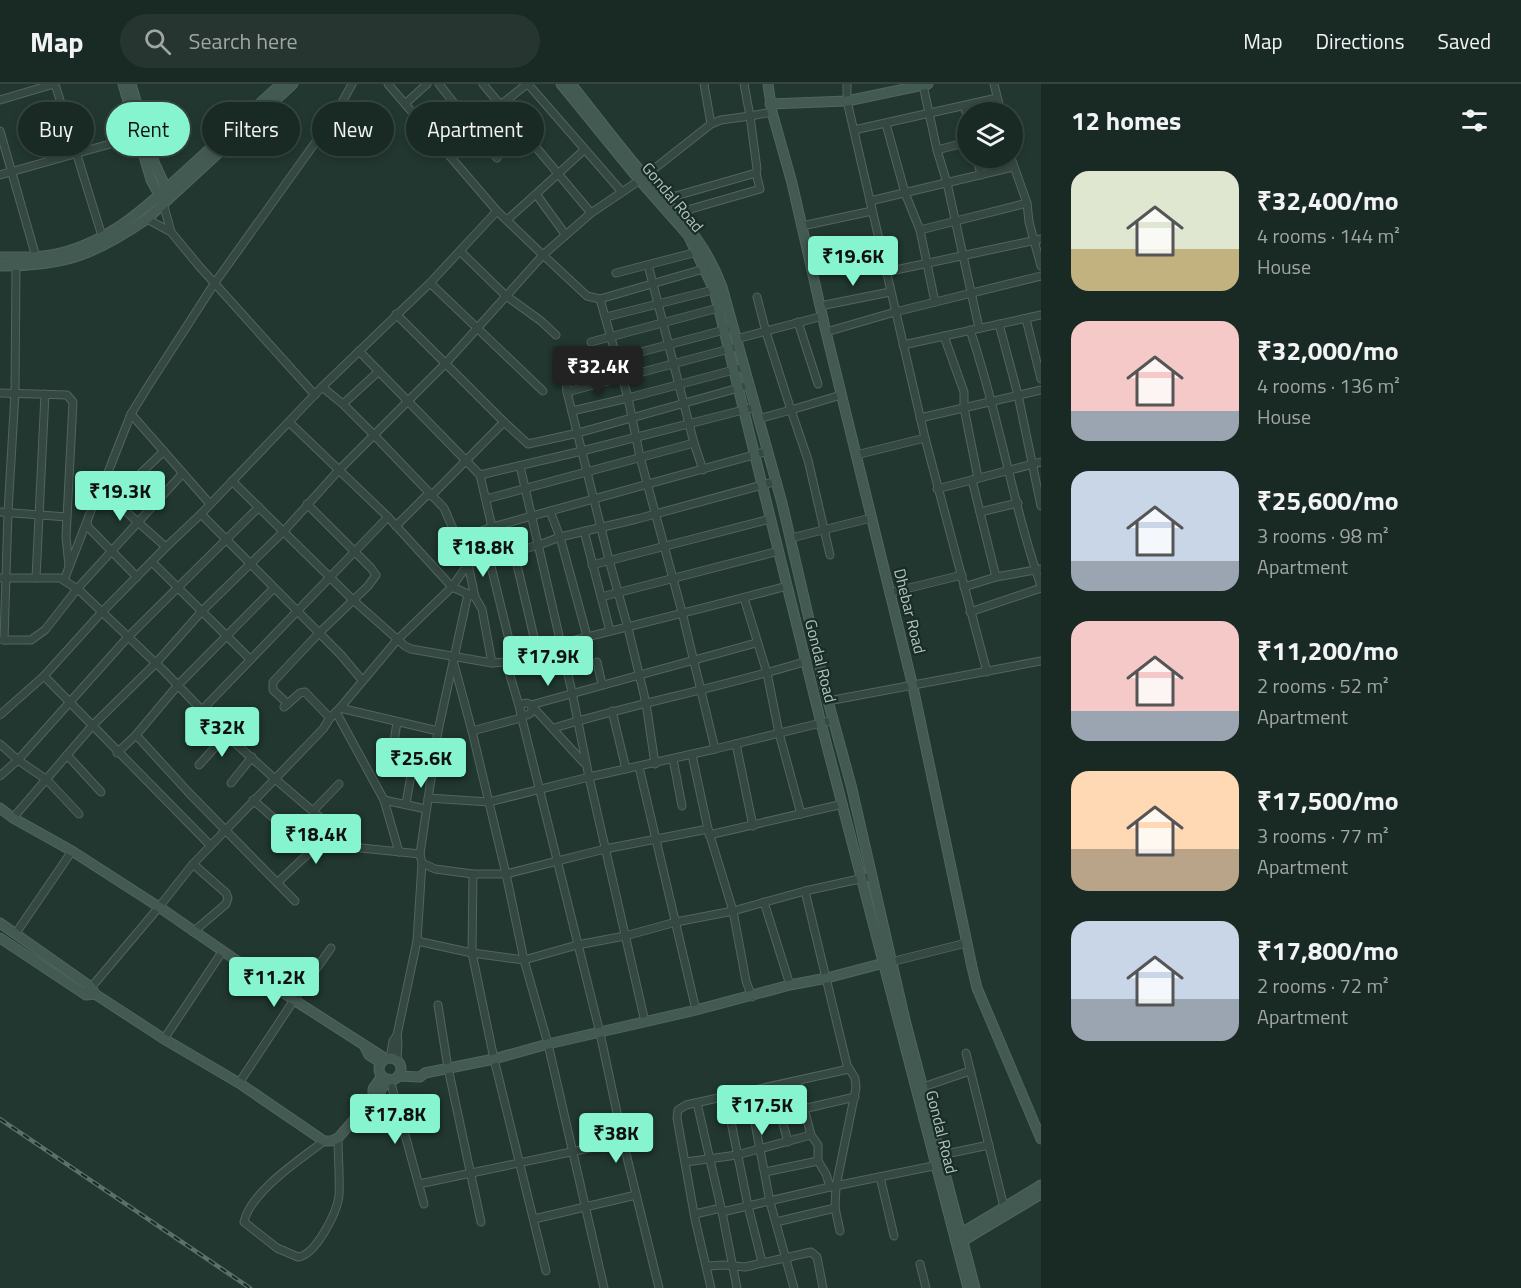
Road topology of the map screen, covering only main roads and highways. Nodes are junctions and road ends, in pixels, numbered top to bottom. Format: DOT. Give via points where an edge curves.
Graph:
graph roads {
  1 [pos="123,84"];
  2 [pos="131,84"];
  3 [pos="281,84"];
  4 [pos="293,84"];
  5 [pos="561,84"];
  6 [pos="571,84"];
  7 [pos="768,84"];
  8 [pos="925,85"];
  9 [pos="129,102"];
  10 [pos="135,102"];
  11 [pos="771,108"];
  12 [pos="146,156"];
  13 [pos="642,178"];
  14 [pos="165,196"];
  15 [pos="701,251"];
  16 [pos="0,257"];
  17 [pos="0,266"];
  18 [pos="744,387"];
  19 [pos="0,808"];
  20 [pos="868,878"];
  21 [pos="0,923"];
  22 [pos="0,938"];
  23 [pos="888,962"];
  24 [pos="91,992"];
  25 [pos="389,1060"];
  26 [pos="392,1077"];
  27 [pos="1040,1135"];
  28 [pos="940,1162"];
  29 [pos="1041,1185"];
  30 [pos="1041,1194"];
  31 [pos="959,1239"];
  32 [pos="968,1288"];
  33 [pos="975,1288"];
  1 -- 9 [label="main road"];
  2 -- 10 [label="main road"];
  3 -- 14 [label="main road"];
  4 -- 14 [label="main road"];
  5 -- 13 [label="main road, Gondal Road"];
  6 -- 13 [label="main road, Gondal Road"];
  7 -- 11 [label="main road, Dhebar Road"];
  8 -- 11 [label="main road" via="847,101"];
  11 -- 27 [label="main road, Dhebar Road" via="913,687 977,988"];
  12 -- 14 [label="main road" via="151,180"];
  13 -- 15 [label="main road, Gondal Road"];
  13 -- 15 [label="main road, Gondal Road" via="691,228"];
  14 -- 16 [label="main road" via="136,217 77,248 59,254"];
  14 -- 17 [label="main road" via="147,219 77,257 38,265"];
  15 -- 18 [label="main road, Gondal Road" via="718,288"];
  18 -- 20 [label="main road, Gondal Road" via="744,410 821,723"];
  18 -- 20 [label="main road, Gondal Road" via="755,407 777,481 851,785"];
  19 -- 25 [label="main road" via="159,908 365,1047 369,1055"];
  20 -- 23 [label="main road, Gondal Road"];
  21 -- 24 [label="main road"];
  22 -- 24 [label="main road"];
  23 -- 26 [label="main road" via="420,1077"];
  23 -- 28 [label="main road, Gondal Road"];
  23 -- 28 [label="main road, Gondal Road"];
  24 -- 26 [label="main road" via="239,1083 324,1141 338,1138"];
  25 -- 26 [label="main road" via="400,1065"];
  25 -- 26 [label="main road" via="379,1070"];
  28 -- 31 [label="main road, Gondal Road"];
  29 -- 31 [label="main road"];
  30 -- 31 [label="main road"];
  31 -- 32 [label="main road, Gondal Road"];
  31 -- 33 [label="main road, Gondal Road"];
}
